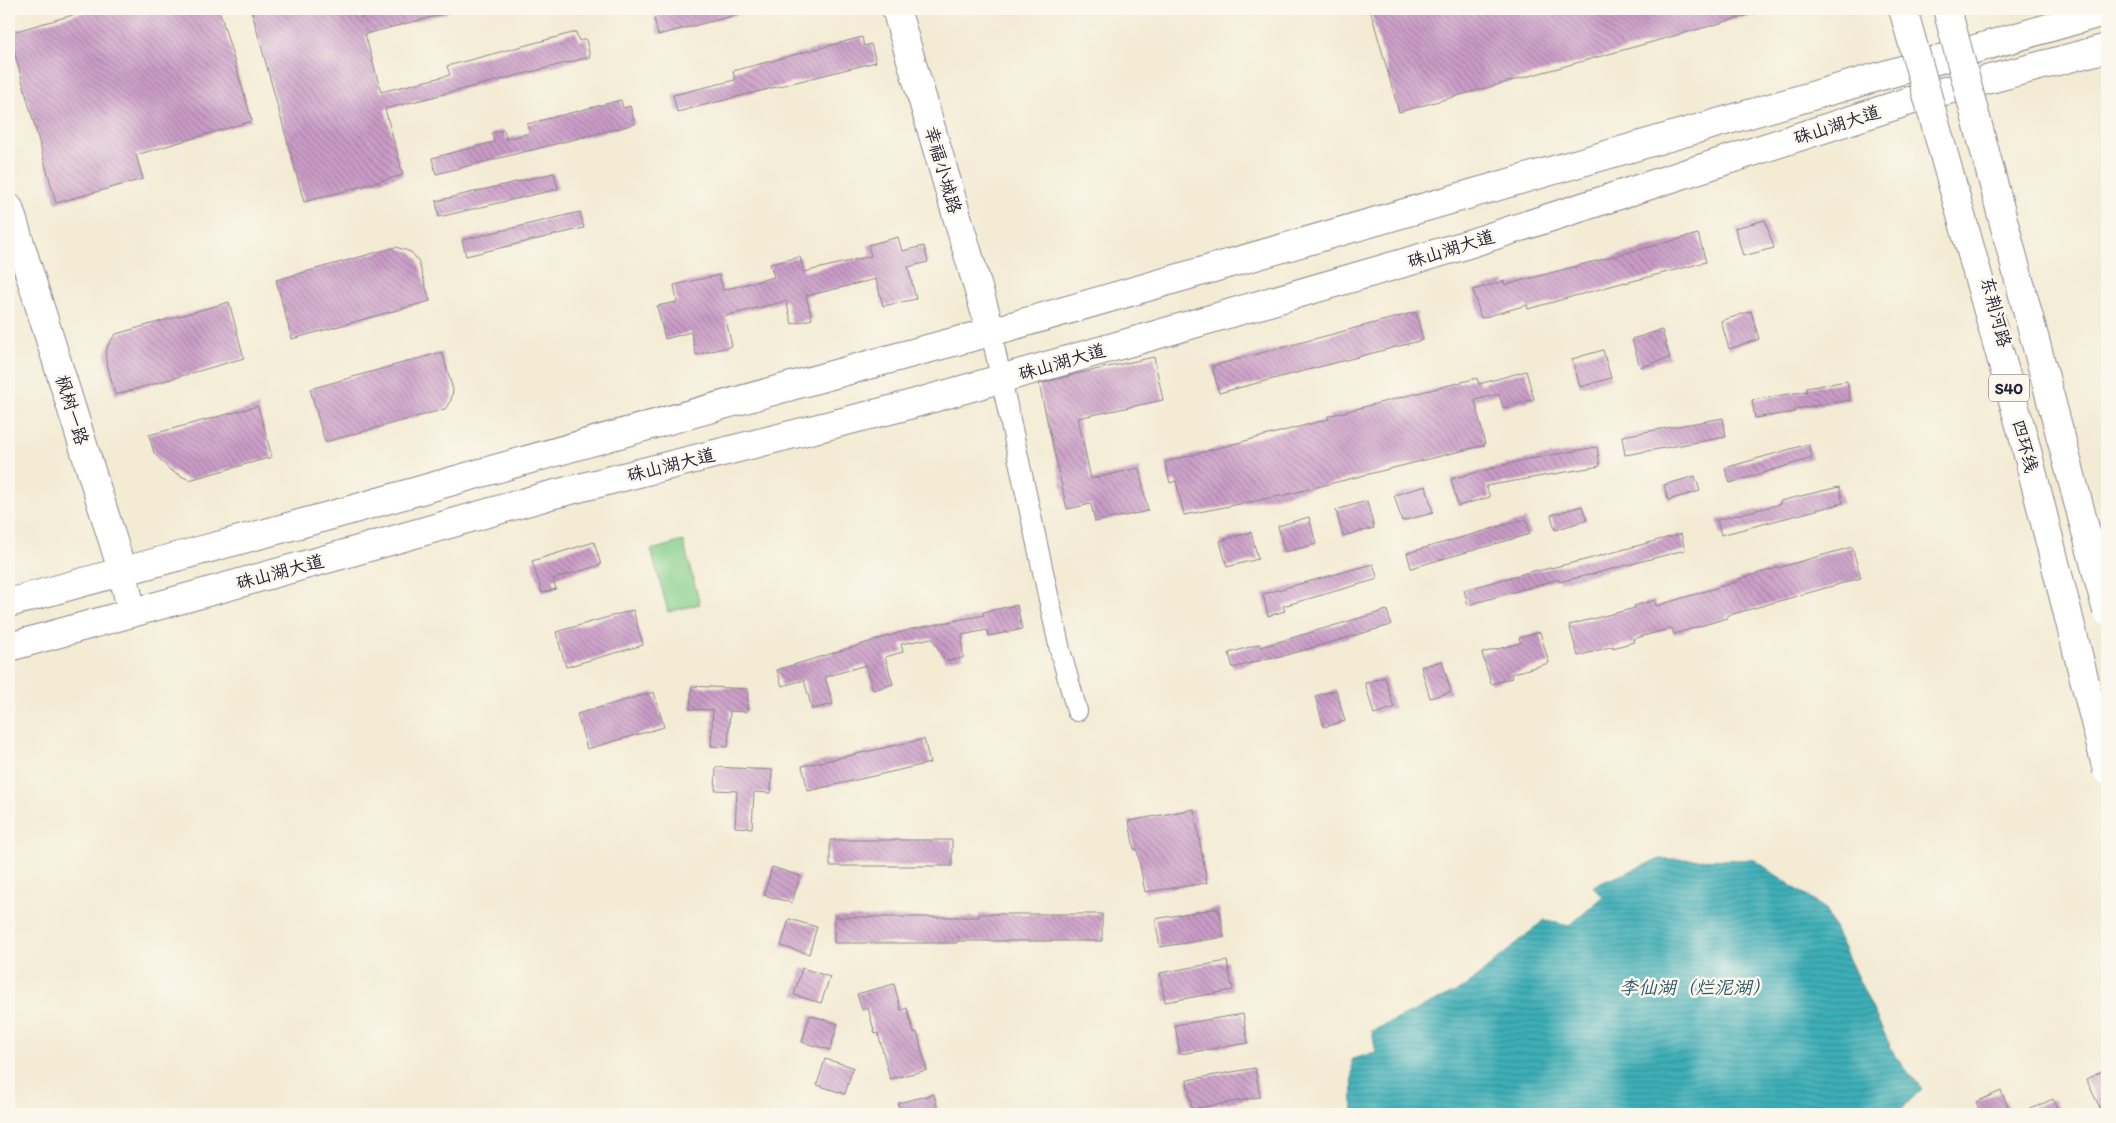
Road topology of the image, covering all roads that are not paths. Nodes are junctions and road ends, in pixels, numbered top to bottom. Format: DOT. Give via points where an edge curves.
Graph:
graph roads {
  1 [pos="896,9"];
  2 [pos="1903,9"];
  3 [pos="1947,9"];
  4 [pos="2107,12"];
  5 [pos="2107,48"];
  6 [pos="1931,62"];
  7 [pos="1939,92"];
  8 [pos="9,208"];
  9 [pos="991,332"];
  10 [pos="1001,379"];
  11 [pos="122,570"];
  12 [pos="9,603"];
  13 [pos="2107,611"];
  14 [pos="132,613"];
  15 [pos="9,647"];
  16 [pos="1077,711"];
  17 [pos="2107,735"];
  18 [pos="2107,770"];
  1 -- 9 [label="main road, 幸福小城路"];
  2 -- 18 [label="main road, 四环线 / S40, bridge" via="2025,443"];
  3 -- 13 [label="main road, S40, bridge"];
  4 -- 6 [label="main road, 硃山湖大道"];
  5 -- 7 [label="main road, 硃山湖大道"];
  6 -- 7 [label="main road, 东荆河路"];
  6 -- 9 [label="main road, 硃山湖大道"];
  7 -- 10 [label="main road, 硃山湖大道" via="1462,246"];
  7 -- 17 [label="main road, 东荆河路"];
  8 -- 11 [label="main road, 枫树一路"];
  9 -- 10 [label="street"];
  9 -- 11 [label="main road, 硃山湖大道"];
  10 -- 14 [label="main road, 硃山湖大道" via="546,496"];
  10 -- 16 [label="street" via="1060,650"];
  11 -- 12 [label="main road, 硃山湖大道"];
  11 -- 14 [label="main road, 枫树一路"];
  14 -- 15 [label="main road, 硃山湖大道"];
}
